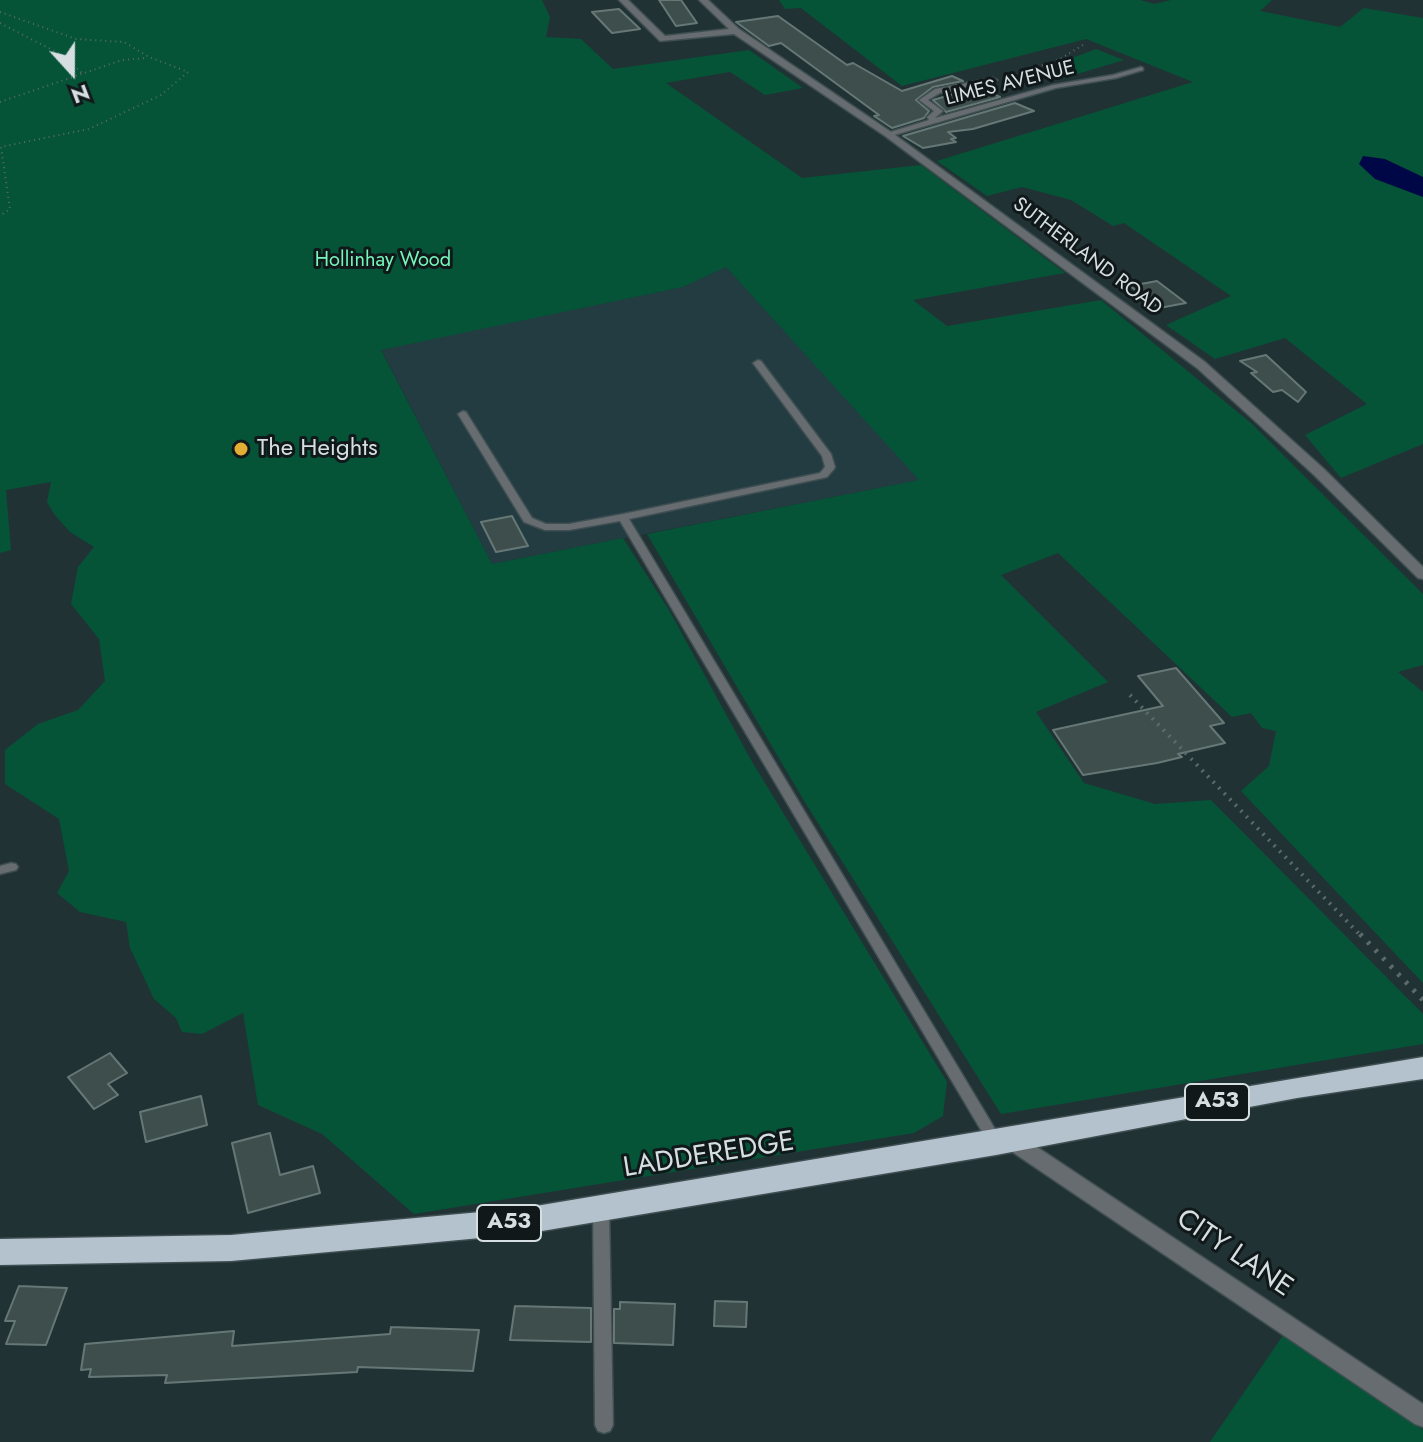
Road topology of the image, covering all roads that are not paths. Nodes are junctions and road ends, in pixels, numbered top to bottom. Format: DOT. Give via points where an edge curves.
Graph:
graph roads {
  1 [pos="623,0"];
  2 [pos="703,0"];
  3 [pos="736,31"];
  4 [pos="1141,69"];
  5 [pos="993,80"];
  6 [pos="933,121"];
  7 [pos="888,134"];
  8 [pos="758,363"];
  9 [pos="463,414"];
  10 [pos="623,517"];
  11 [pos="1423,575"];
  12 [pos="1423,1068"];
  13 [pos="1004,1142"];
  14 [pos="601,1208"];
  15 [pos="0,1252"];
  16 [pos="1423,1417"];
  17 [pos="604,1425"];
  1 -- 3 [label="street" via="663,39"];
  2 -- 3 [label="street, SUTHERLAND ROAD"];
  3 -- 7 [label="street, SUTHERLAND ROAD"];
  4 -- 6 [label="lane, LIMES AVENUE" via="1055,86"];
  5 -- 6 [label="lane" via="938,91 923,100 939,111"];
  6 -- 7 [label="lane, LIMES AVENUE"];
  7 -- 11 [label="street, SUTHERLAND ROAD" via="1201,365"];
  8 -- 10 [label="lane" via="827,456 830,467 823,475"];
  9 -- 10 [label="lane" via="528,520 545,527 569,527"];
  10 -- 13 [label="lane"];
  12 -- 13 [label="highway, LADDEREDGE / A53"];
  13 -- 14 [label="highway, LADDEREDGE / A53"];
  13 -- 16 [label="street, CITY LANE"];
  14 -- 15 [label="highway, LADDEREDGE / A53" via="524,1221 231,1248"];
  14 -- 17 [label="lane"];
}
